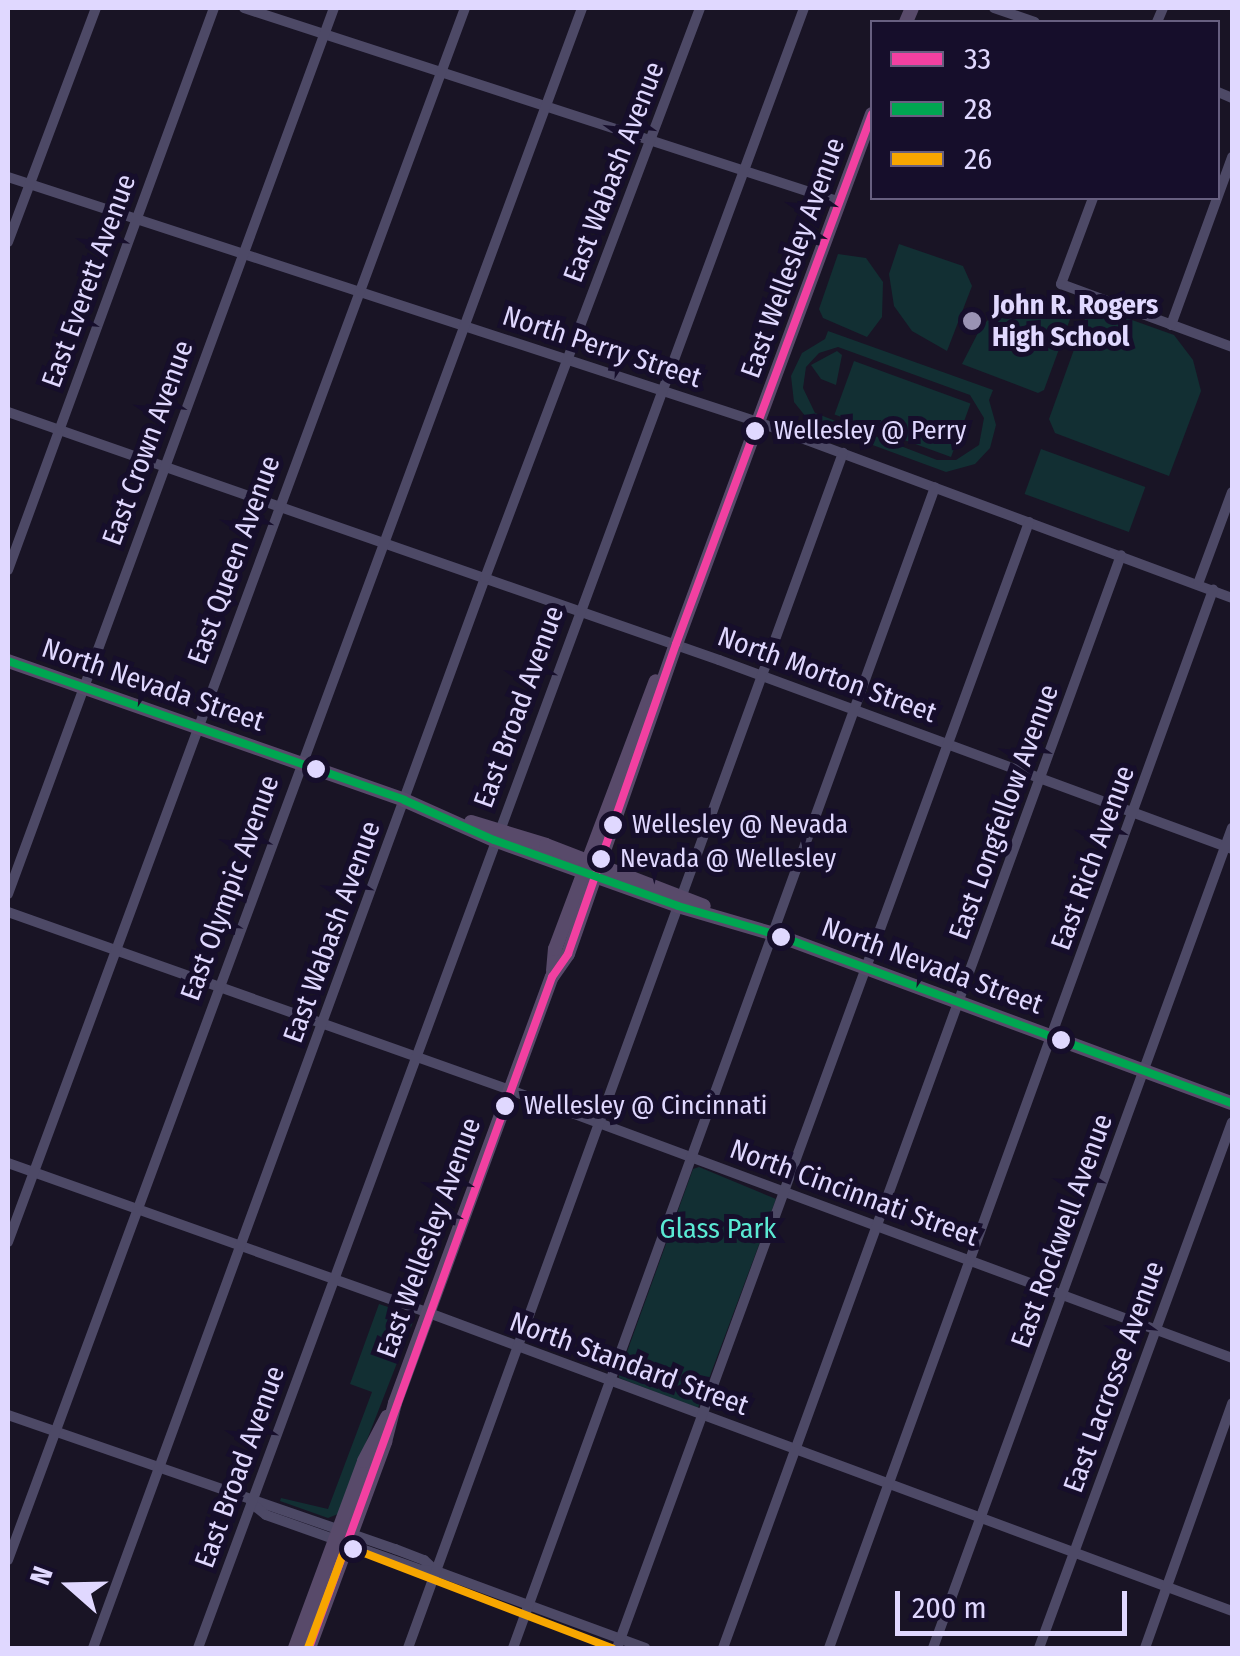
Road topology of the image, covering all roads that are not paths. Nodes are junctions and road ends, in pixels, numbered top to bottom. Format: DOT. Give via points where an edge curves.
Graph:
graph roads {
  1 [pos="96,8"];
  2 [pos="214,8"];
  3 [pos="244,8"];
  4 [pos="334,8"];
  5 [pos="465,8"];
  6 [pos="582,8"];
  7 [pos="700,8"];
  8 [pos="804,8"];
  9 [pos="994,8"];
  10 [pos="1027,20"];
  11 [pos="324,34"];
  12 [pos="440,72"];
  13 [pos="545,106"];
  14 [pos="870,120"];
  15 [pos="650,139"];
  16 [pos="1232,157"];
  17 [pos="743,170"];
  18 [pos="8,177"];
  19 [pos="29,184"];
  20 [pos="1220,190"];
  21 [pos="1091,200"];
  22 [pos="1216,200"];
  23 [pos="840,202"];
  24 [pos="135,219"];
  25 [pos="8,242"];
  26 [pos="240,253"];
  27 [pos="356,292"];
  28 [pos="1171,325"];
  29 [pos="461,326"];
  30 [pos="1232,348"];
  31 [pos="567,359"];
  32 [pos="660,390"];
  33 [pos="8,412"];
  34 [pos="758,422"];
  35 [pos="59,430"];
  36 [pos="843,453"];
  37 [pos="164,466"];
  38 [pos="934,487"];
  39 [pos="1232,492"];
  40 [pos="278,504"];
  41 [pos="1029,522"];
  42 [pos="382,541"];
  43 [pos="1121,555"];
  44 [pos="8,570"];
  45 [pos="485,578"];
  46 [pos="1198,584"];
  47 [pos="1213,590"];
  48 [pos="1232,598"];
  49 [pos="578,611"];
  50 [pos="676,644"];
  51 [pos="8,662"];
  52 [pos="762,675"];
  53 [pos="84,687"];
  54 [pos="855,709"];
  55 [pos="196,727"];
  56 [pos="948,744"];
  57 [pos="300,763"];
  58 [pos="1041,778"];
  59 [pos="404,800"];
  60 [pos="1134,812"];
  61 [pos="1232,828"];
  62 [pos="496,834"];
  63 [pos="1229,848"];
  64 [pos="592,868"];
  65 [pos="8,894"];
  66 [pos="680,900"];
  67 [pos="8,912"];
  68 [pos="774,934"];
  69 [pos="114,950"];
  70 [pos="867,968"];
  71 [pos="218,987"];
  72 [pos="959,1001"];
  73 [pos="322,1023"];
  74 [pos="1052,1037"];
  75 [pos="414,1056"];
  76 [pos="1144,1070"];
  77 [pos="510,1090"];
  78 [pos="1232,1104"];
  79 [pos="1232,1122"];
  80 [pos="600,1124"];
  81 [pos="692,1158"];
  82 [pos="8,1163"];
  83 [pos="34,1173"];
  84 [pos="785,1192"];
  85 [pos="136,1208"];
  86 [pos="877,1226"];
  87 [pos="8,1242"];
  88 [pos="240,1246"];
  89 [pos="970,1260"];
  90 [pos="333,1280"];
  91 [pos="1062,1295"];
  92 [pos="429,1313"];
  93 [pos="1154,1328"];
  94 [pos="519,1347"];
  95 [pos="1232,1358"];
  96 [pos="611,1382"];
  97 [pos="1232,1403"];
  98 [pos="8,1415"];
  99 [pos="704,1416"];
  100 [pos="54,1432"];
  101 [pos="797,1450"];
  102 [pos="157,1468"];
  103 [pos="890,1484"];
  104 [pos="251,1502"];
  105 [pos="982,1518"];
  106 [pos="343,1537"];
  107 [pos="1074,1553"];
  108 [pos="8,1560"];
  109 [pos="436,1571"];
  110 [pos="1167,1587"];
  111 [pos="528,1606"];
  112 [pos="1232,1611"];
  113 [pos="619,1644"];
  114 [pos="93,1648"];
  115 [pos="198,1648"];
  116 [pos="295,1648"];
  117 [pos="310,1648"];
  118 [pos="408,1648"];
  119 [pos="513,1648"];
  120 [pos="645,1648"];
  121 [pos="723,1648"];
  122 [pos="829,1648"];
  123 [pos="933,1648"];
  124 [pos="1039,1648"];
  125 [pos="1145,1648"];
  1 -- 19 [label="street"];
  2 -- 24 [label="street, East Everett Avenue"];
  3 -- 11 [label="street"];
  4 -- 11 [label="street, East Crown Avenue"];
  5 -- 12 [label="street, East Queen Avenue"];
  6 -- 13 [label="street, East Olympic Avenue"];
  7 -- 15 [label="street, East Wabash Avenue"];
  8 -- 17 [label="street, East Broad Avenue"];
  9 -- 10 [label="street"];
  11 -- 12 [label="street"];
  11 -- 26 [label="street, East Crown Avenue"];
  12 -- 13 [label="street"];
  12 -- 27 [label="street, East Queen Avenue"];
  13 -- 15 [label="street"];
  13 -- 29 [label="street, East Olympic Avenue"];
  14 -- 23 [label="main road, East Wellesley Avenue"];
  15 -- 17 [label="street"];
  15 -- 31 [label="street, East Wabash Avenue"];
  16 -- 20 [label="street"];
  17 -- 23 [label="street"];
  17 -- 32 [label="street, East Broad Avenue"];
  18 -- 19 [label="street, North Perry Street"];
  19 -- 24 [label="street, North Perry Street"];
  19 -- 25 [label="street"];
  21 -- 28 [label="street" via="1061,284"];
  22 -- 28 [label="street"];
  23 -- 34 [label="main road, East Wellesley Avenue"];
  24 -- 26 [label="street, North Perry Street"];
  24 -- 35 [label="street, East Everett Avenue"];
  26 -- 27 [label="street, North Perry Street"];
  26 -- 37 [label="street, East Crown Avenue"];
  27 -- 29 [label="street, North Perry Street"];
  27 -- 40 [label="street, East Queen Avenue"];
  28 -- 30 [label="street"];
  29 -- 31 [label="street, North Perry Street"];
  29 -- 42 [label="street, East Olympic Avenue"];
  31 -- 32 [label="street, North Perry Street"];
  31 -- 45 [label="street, East Wabash Avenue"];
  32 -- 34 [label="street, North Perry Street"];
  32 -- 49 [label="street, East Broad Avenue"];
  33 -- 35 [label="street, North Morton Street"];
  34 -- 36 [label="street, North Perry Street"];
  34 -- 50 [label="main road, East Wellesley Avenue"];
  35 -- 37 [label="street, North Morton Street"];
  35 -- 44 [label="street, East Everett Avenue"];
  36 -- 38 [label="street, North Perry Street"];
  36 -- 52 [label="street"];
  37 -- 40 [label="street, North Morton Street"];
  37 -- 53 [label="street, East Crown Avenue"];
  38 -- 41 [label="street, North Perry Street"];
  38 -- 54 [label="street"];
  39 -- 46 [label="street"];
  40 -- 42 [label="street, North Morton Street"];
  40 -- 55 [label="street, East Queen Avenue"];
  41 -- 43 [label="street, North Perry Street"];
  41 -- 56 [label="street"];
  42 -- 45 [label="street, North Morton Street"];
  42 -- 57 [label="street, East Olympic Avenue"];
  43 -- 46 [label="street, North Perry Street"];
  43 -- 58 [label="street, East Longfellow Avenue"];
  45 -- 49 [label="street, North Morton Street"];
  45 -- 59 [label="street, East Wabash Avenue"];
  46 -- 47 [label="street, North Perry Street"];
  47 -- 48 [label="street, North Perry Street"];
  47 -- 60 [label="street, East Rich Avenue"];
  49 -- 50 [label="street, North Morton Street"];
  49 -- 62 [label="street, East Broad Avenue"];
  50 -- 52 [label="street, North Morton Street"];
  50 -- 64 [label="main road, East Wellesley Avenue"];
  51 -- 53 [label="main road, North Nevada Street"];
  52 -- 54 [label="street, North Morton Street"];
  52 -- 66 [label="street"];
  53 -- 55 [label="main road, North Nevada Street"];
  53 -- 65 [label="street, East Crown Avenue"];
  54 -- 56 [label="street, North Morton Street"];
  54 -- 68 [label="street"];
  55 -- 57 [label="main road, North Nevada Street"];
  55 -- 69 [label="street, East Queen Avenue"];
  56 -- 58 [label="street, North Morton Street"];
  56 -- 70 [label="street"];
  57 -- 59 [label="main road, North Nevada Street"];
  57 -- 71 [label="street, East Olympic Avenue"];
  58 -- 60 [label="street, North Morton Street"];
  58 -- 72 [label="street, East Longfellow Avenue"];
  59 -- 62 [label="main road, North Nevada Street"];
  59 -- 73 [label="street, East Wabash Avenue"];
  60 -- 63 [label="street, North Morton Street"];
  60 -- 74 [label="street, East Rich Avenue"];
  61 -- 63 [label="street, East Rockwell Avenue"];
  62 -- 64 [label="main road, North Nevada Street"];
  62 -- 75 [label="street, East Broad Avenue"];
  63 -- 76 [label="street, East Rockwell Avenue"];
  64 -- 66 [label="main road, North Nevada Street"];
  64 -- 77 [label="main road, East Wellesley Avenue" via="555,948 552,977"];
  66 -- 68 [label="main road, North Nevada Street"];
  66 -- 80 [label="street"];
  67 -- 69 [label="street, North Cincinnati Street"];
  68 -- 70 [label="main road, North Nevada Street"];
  68 -- 81 [label="street"];
  69 -- 71 [label="street, North Cincinnati Street"];
  69 -- 83 [label="street, East Queen Avenue"];
  70 -- 72 [label="main road, North Nevada Street"];
  70 -- 84 [label="street"];
  71 -- 73 [label="street, North Cincinnati Street"];
  71 -- 85 [label="street, East Olympic Avenue"];
  72 -- 74 [label="main road, North Nevada Street"];
  72 -- 86 [label="street, East Longfellow Avenue"];
  73 -- 75 [label="street, North Cincinnati Street"];
  73 -- 88 [label="street, East Wabash Avenue"];
  74 -- 76 [label="main road, North Nevada Street"];
  74 -- 89 [label="street, East Rich Avenue"];
  75 -- 77 [label="street, North Cincinnati Street"];
  75 -- 90 [label="street, East Broad Avenue"];
  76 -- 78 [label="main road, North Nevada Street"];
  76 -- 91 [label="street, East Rockwell Avenue"];
  77 -- 80 [label="street, North Cincinnati Street"];
  77 -- 92 [label="main road, East Wellesley Avenue"];
  79 -- 93 [label="street, East Lacrosse Avenue"];
  80 -- 81 [label="street, North Cincinnati Street"];
  80 -- 94 [label="street"];
  81 -- 84 [label="street, North Cincinnati Street"];
  81 -- 96 [label="street"];
  82 -- 83 [label="street, North Standard Street"];
  83 -- 85 [label="street, North Standard Street"];
  83 -- 87 [label="street, East Queen Avenue"];
  84 -- 86 [label="street, North Cincinnati Street"];
  84 -- 99 [label="street"];
  85 -- 88 [label="street, North Standard Street"];
  85 -- 100 [label="street, East Olympic Avenue"];
  86 -- 89 [label="street, North Cincinnati Street"];
  86 -- 101 [label="street, East Longfellow Avenue"];
  88 -- 90 [label="street, North Standard Street"];
  88 -- 102 [label="street, East Wabash Avenue"];
  89 -- 91 [label="street, North Cincinnati Street"];
  89 -- 103 [label="street, East Rich Avenue"];
  90 -- 92 [label="street, North Standard Street"];
  90 -- 104 [label="street, East Broad Avenue"];
  91 -- 93 [label="street, North Cincinnati Street"];
  91 -- 105 [label="street, East Rockwell Avenue"];
  92 -- 94 [label="street, North Standard Street"];
  92 -- 106 [label="main road, East Wellesley Avenue"];
  93 -- 95 [label="street, North Cincinnati Street"];
  93 -- 107 [label="street, East Lacrosse Avenue"];
  94 -- 96 [label="street, North Standard Street"];
  94 -- 109 [label="street"];
  96 -- 99 [label="street, North Standard Street"];
  96 -- 111 [label="street"];
  97 -- 110 [label="street"];
  98 -- 100 [label="street"];
  99 -- 101 [label="street, North Standard Street"];
  99 -- 113 [label="street"];
  100 -- 102 [label="street"];
  100 -- 108 [label="street, East Olympic Avenue"];
  101 -- 103 [label="street, North Standard Street"];
  101 -- 121 [label="street, East Longfellow Avenue"];
  102 -- 104 [label="street"];
  102 -- 114 [label="street, East Wabash Avenue"];
  103 -- 105 [label="street, North Standard Street"];
  103 -- 122 [label="street, East Rich Avenue"];
  104 -- 106 [label="street"];
  104 -- 115 [label="street, East Broad Avenue"];
  105 -- 107 [label="street, North Standard Street"];
  105 -- 123 [label="street, East Rockwell Avenue"];
  106 -- 109 [label="street"];
  106 -- 116 [label="main road, East Wellesley Avenue"];
  106 -- 117 [label="main road, East Wellesley Avenue"];
  107 -- 110 [label="street, North Standard Street"];
  107 -- 124 [label="street, East Lacrosse Avenue"];
  109 -- 111 [label="street"];
  109 -- 118 [label="street"];
  110 -- 112 [label="street, North Standard Street"];
  110 -- 125 [label="street"];
  111 -- 113 [label="street"];
  111 -- 119 [label="street"];
  113 -- 120 [label="street"];
}
